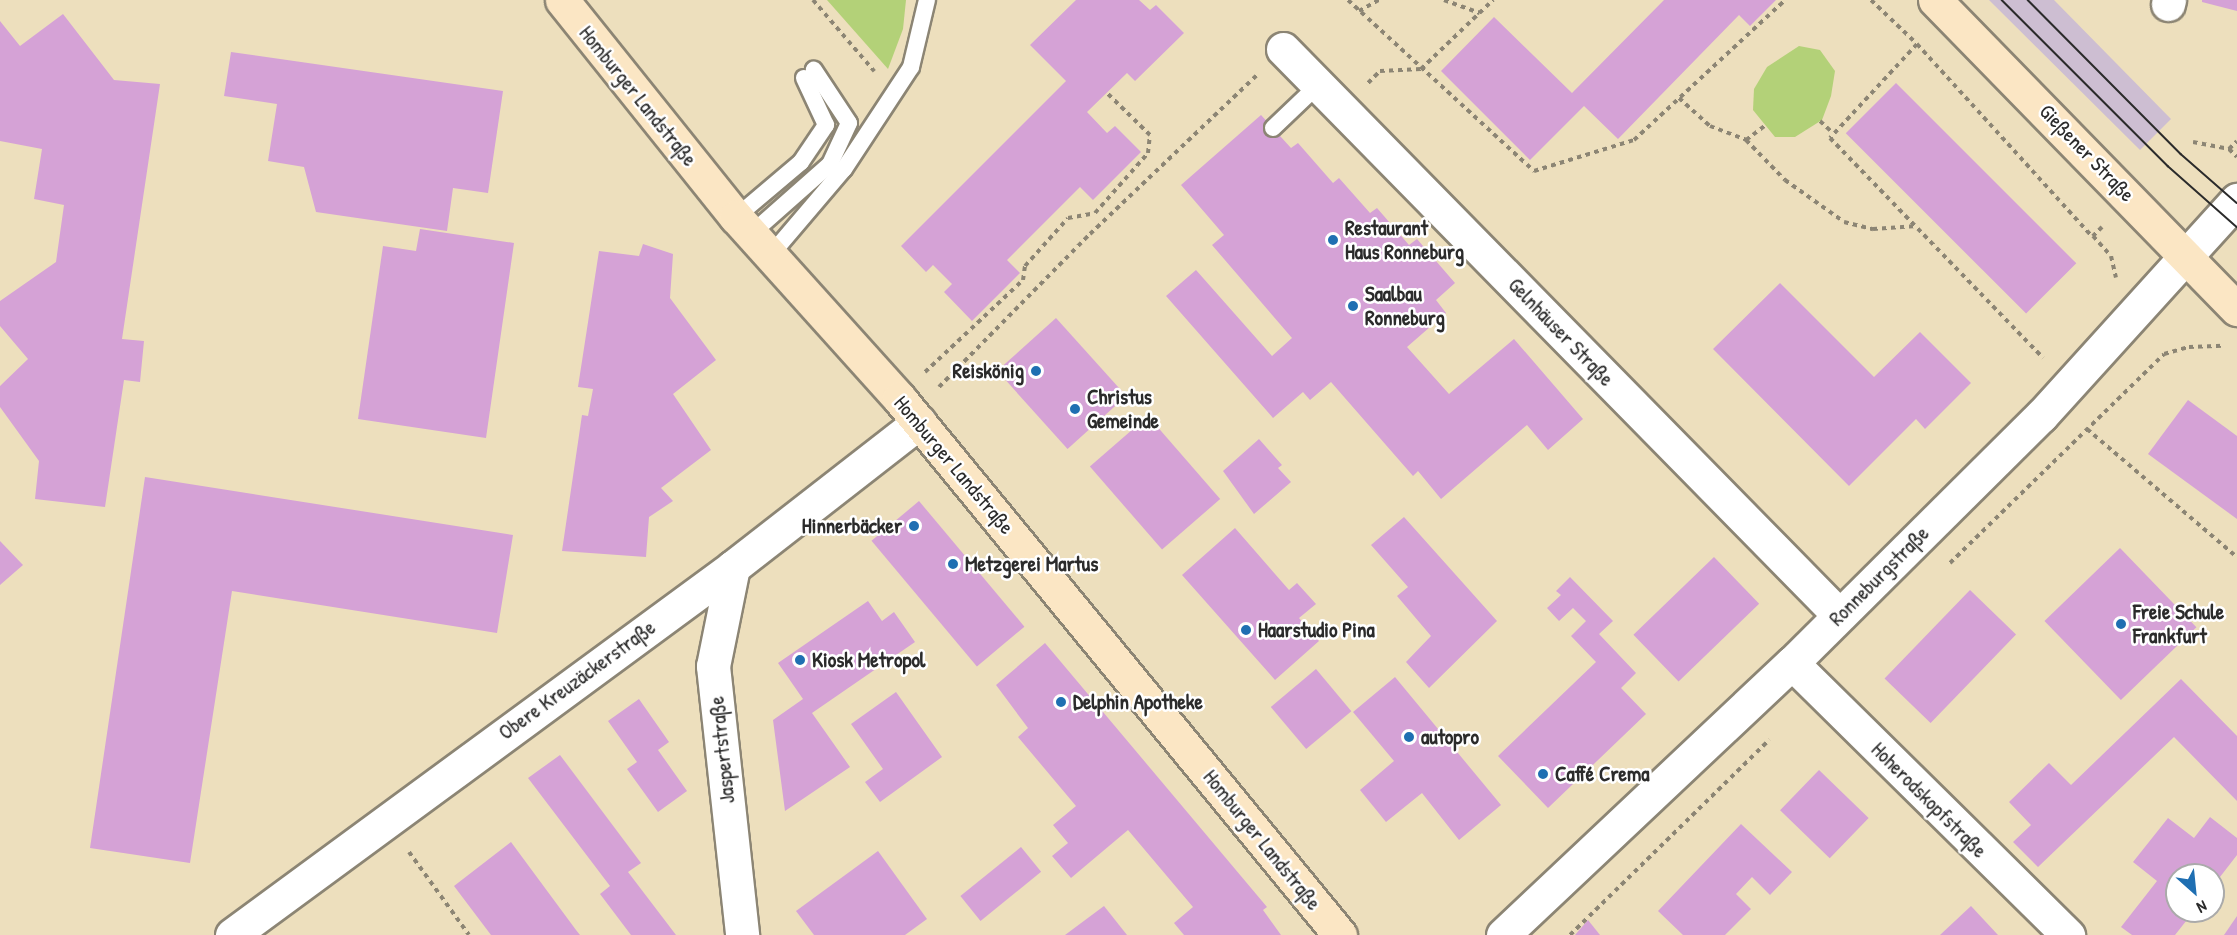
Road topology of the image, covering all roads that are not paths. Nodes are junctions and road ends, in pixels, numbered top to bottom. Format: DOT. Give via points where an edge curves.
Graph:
graph roads {
  1 [pos="562,0"];
  2 [pos="927,0"];
  3 [pos="1935,0"];
  4 [pos="1283,50"];
  5 [pos="1318,85"];
  6 [pos="1273,128"];
  7 [pos="2237,200"];
  8 [pos="752,236"];
  9 [pos="2185,255"];
  10 [pos="2237,309"];
  11 [pos="910,412"];
  12 [pos="733,567"];
  13 [pos="1839,615"];
  14 [pos="1792,663"];
  15 [pos="2060,932"];
  16 [pos="232,935"];
  17 [pos="742,935"];
  18 [pos="1340,935"];
  19 [pos="1503,935"];
  1 -- 8 [label="street, Homburger Landstraße"];
  2 -- 8 [label="lane" via="911,68 844,169"];
  3 -- 9 [label="street, Gießener Straße"];
  4 -- 5 [label="street, Gelnhäuser Straße"];
  5 -- 6 [label="lane"];
  5 -- 13 [label="street, Gelnhäuser Straße"];
  7 -- 9 [label="street, Ronneburgstraße"];
  8 -- 8 [label="lane" via="830,164 849,123 809,74 826,124"];
  8 -- 11 [label="street, Homburger Landstraße"];
  9 -- 10 [label="street, Gießener Straße"];
  9 -- 13 [label="street, Ronneburgstraße" via="2042,416"];
  11 -- 12 [label="street, Obere Kreuzäckerstraße"];
  11 -- 18 [label="street, Homburger Landstraße"];
  12 -- 16 [label="street, Obere Kreuzäckerstraße"];
  12 -- 17 [label="street, Jaspertstraße" via="713,666"];
  13 -- 14 [label="street, Ronneburgstraße"];
  14 -- 15 [label="street, Hoherodskopfstraße"];
  14 -- 19 [label="street, Ronneburgstraße"];
}
